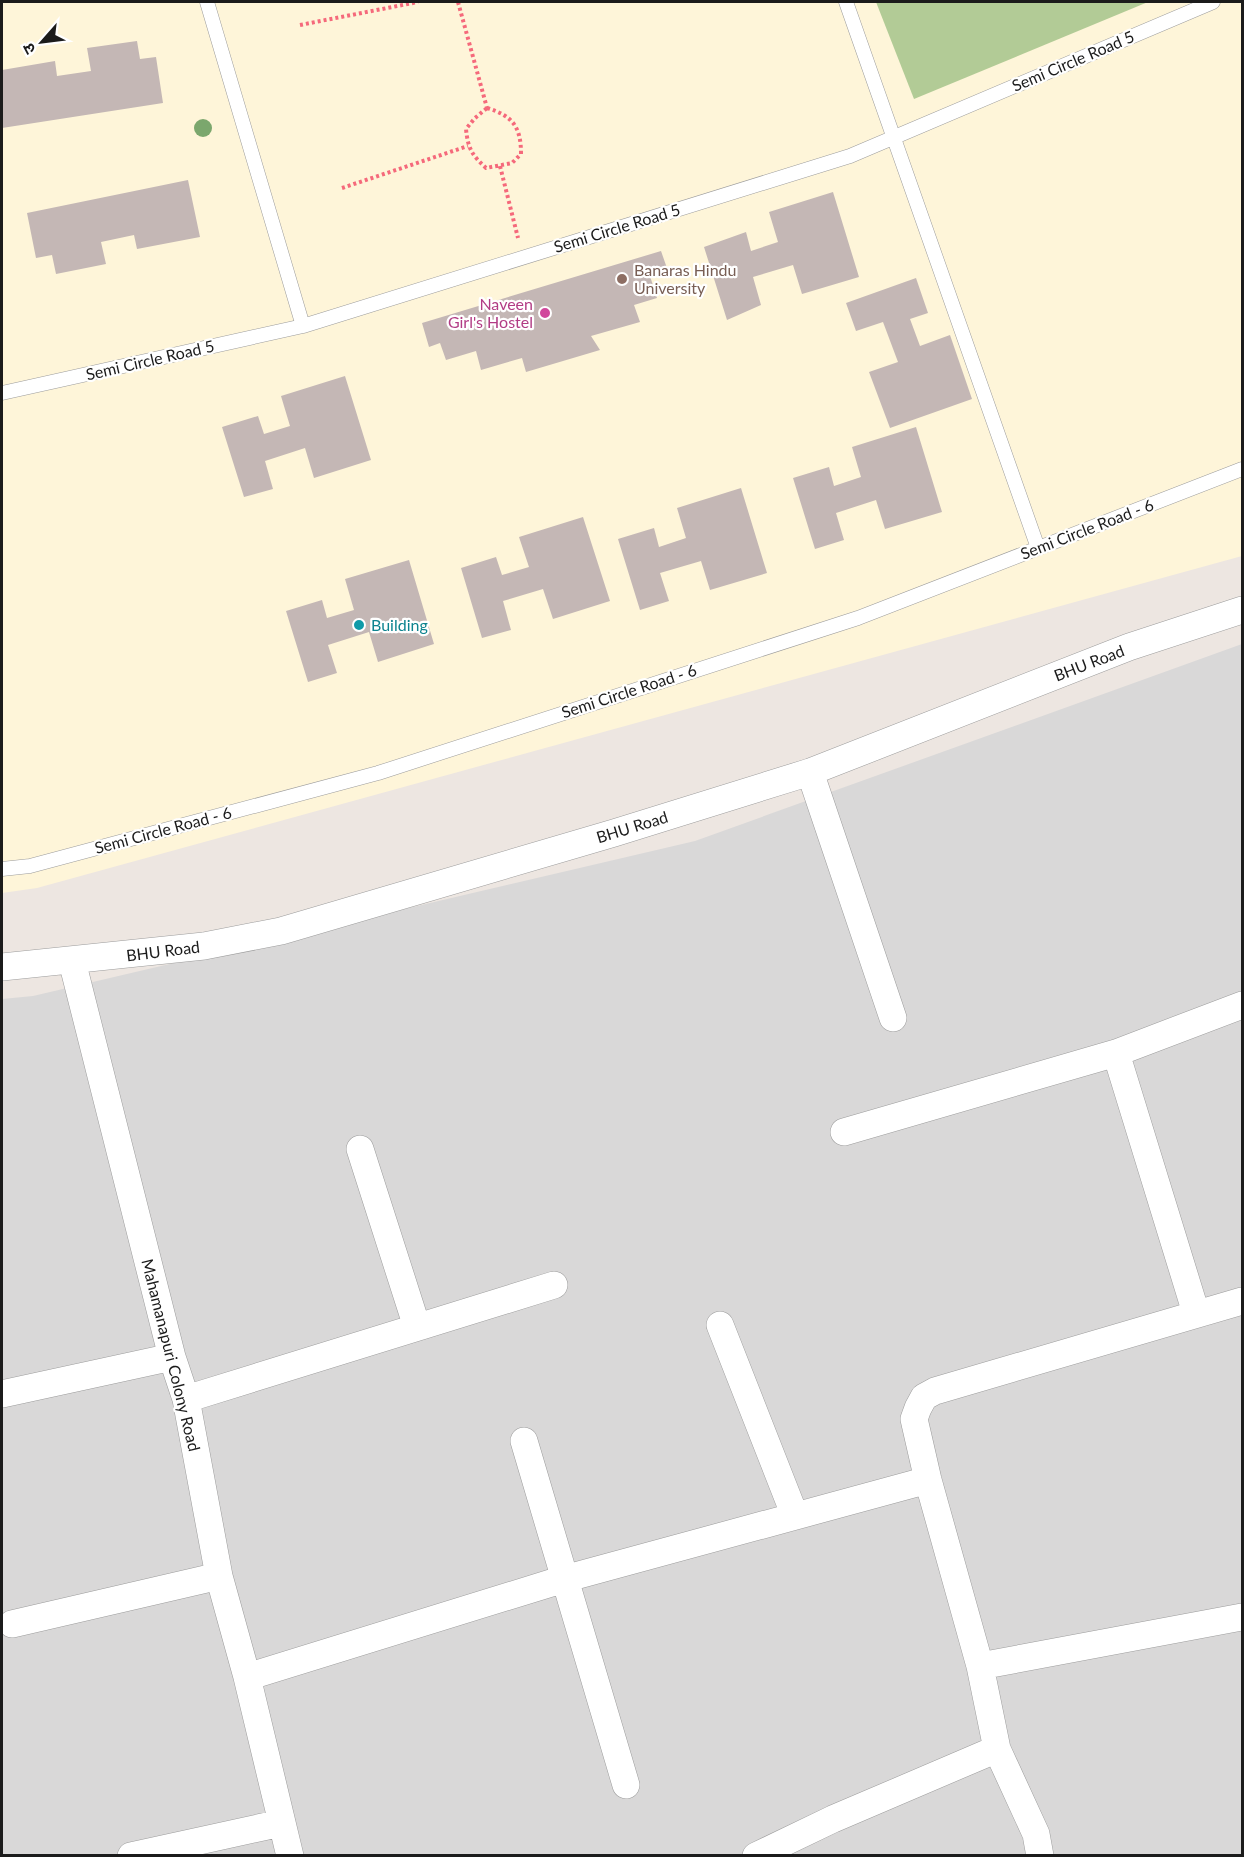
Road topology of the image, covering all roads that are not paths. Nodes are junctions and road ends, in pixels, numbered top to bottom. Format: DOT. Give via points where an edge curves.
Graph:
graph roads {
  1 [pos="207,2"];
  2 [pos="846,2"];
  3 [pos="1213,2"];
  4 [pos="893,137"];
  5 [pos="303,326"];
  6 [pos="2,393"];
  7 [pos="1242,469"];
  8 [pos="1038,548"];
  9 [pos="1242,610"];
  10 [pos="810,772"];
  11 [pos="2,869"];
  12 [pos="72,961"];
  13 [pos="2,967"];
  14 [pos="1242,1005"];
  15 [pos="893,1018"];
  16 [pos="1116,1053"];
  17 [pos="844,1132"];
  18 [pos="360,1149"];
  19 [pos="554,1285"];
  20 [pos="1242,1301"];
  21 [pos="1196,1313"];
  22 [pos="720,1324"];
  23 [pos="417,1327"];
  24 [pos="172,1357"];
  25 [pos="2,1394"];
  26 [pos="186,1399"];
  27 [pos="524,1441"];
  28 [pos="928,1480"];
  29 [pos="795,1516"];
  30 [pos="219,1576"];
  31 [pos="564,1579"];
  32 [pos="1242,1617"];
  33 [pos="12,1624"];
  34 [pos="980,1666"];
  35 [pos="247,1677"];
  36 [pos="997,1749"];
  37 [pos="626,1785"];
  38 [pos="281,1823"];
  39 [pos="132,1856"];
  40 [pos="290,1856"];
  41 [pos="756,1856"];
  42 [pos="1041,1856"];
  1 -- 5 [label="lane"];
  2 -- 4 [label="lane"];
  3 -- 4 [label="lane, Semi Circle Road 5"];
  4 -- 5 [label="lane, Semi Circle Road 5" via="850,156"];
  4 -- 8 [label="lane"];
  5 -- 6 [label="lane, Semi Circle Road 5"];
  7 -- 8 [label="lane, Semi Circle Road - 6"];
  8 -- 11 [label="lane, Semi Circle Road - 6" via="858,618 378,773 30,866"];
  9 -- 10 [label="street, BHU Road" via="1129,647"];
  10 -- 12 [label="street, BHU Road" via="281,931 204,946"];
  10 -- 15 [label="street"];
  12 -- 13 [label="street, BHU Road"];
  12 -- 24 [label="street, Mahamanapuri Colony Road"];
  14 -- 16 [label="street"];
  16 -- 17 [label="street"];
  16 -- 21 [label="street"];
  18 -- 23 [label="street"];
  19 -- 23 [label="street"];
  20 -- 21 [label="street"];
  21 -- 28 [label="street" via="924,1397 914,1419"];
  22 -- 29 [label="street"];
  23 -- 26 [label="street"];
  24 -- 25 [label="street"];
  24 -- 26 [label="street, Mahamanapuri Colony Road"];
  26 -- 30 [label="street, Mahamanapuri Colony Road"];
  27 -- 31 [label="street"];
  28 -- 29 [label="street"];
  28 -- 34 [label="street"];
  29 -- 31 [label="street"];
  30 -- 33 [label="street"];
  30 -- 35 [label="street, Mahamanapuri Colony Road"];
  31 -- 35 [label="street"];
  31 -- 37 [label="street"];
  32 -- 34 [label="street"];
  34 -- 36 [label="street"];
  35 -- 38 [label="street, Mahamanapuri Colony Road"];
  36 -- 41 [label="street"];
  36 -- 42 [label="street" via="1036,1834"];
  38 -- 39 [label="street"];
  38 -- 40 [label="street, Mahamanapuri Colony Road"];
}
